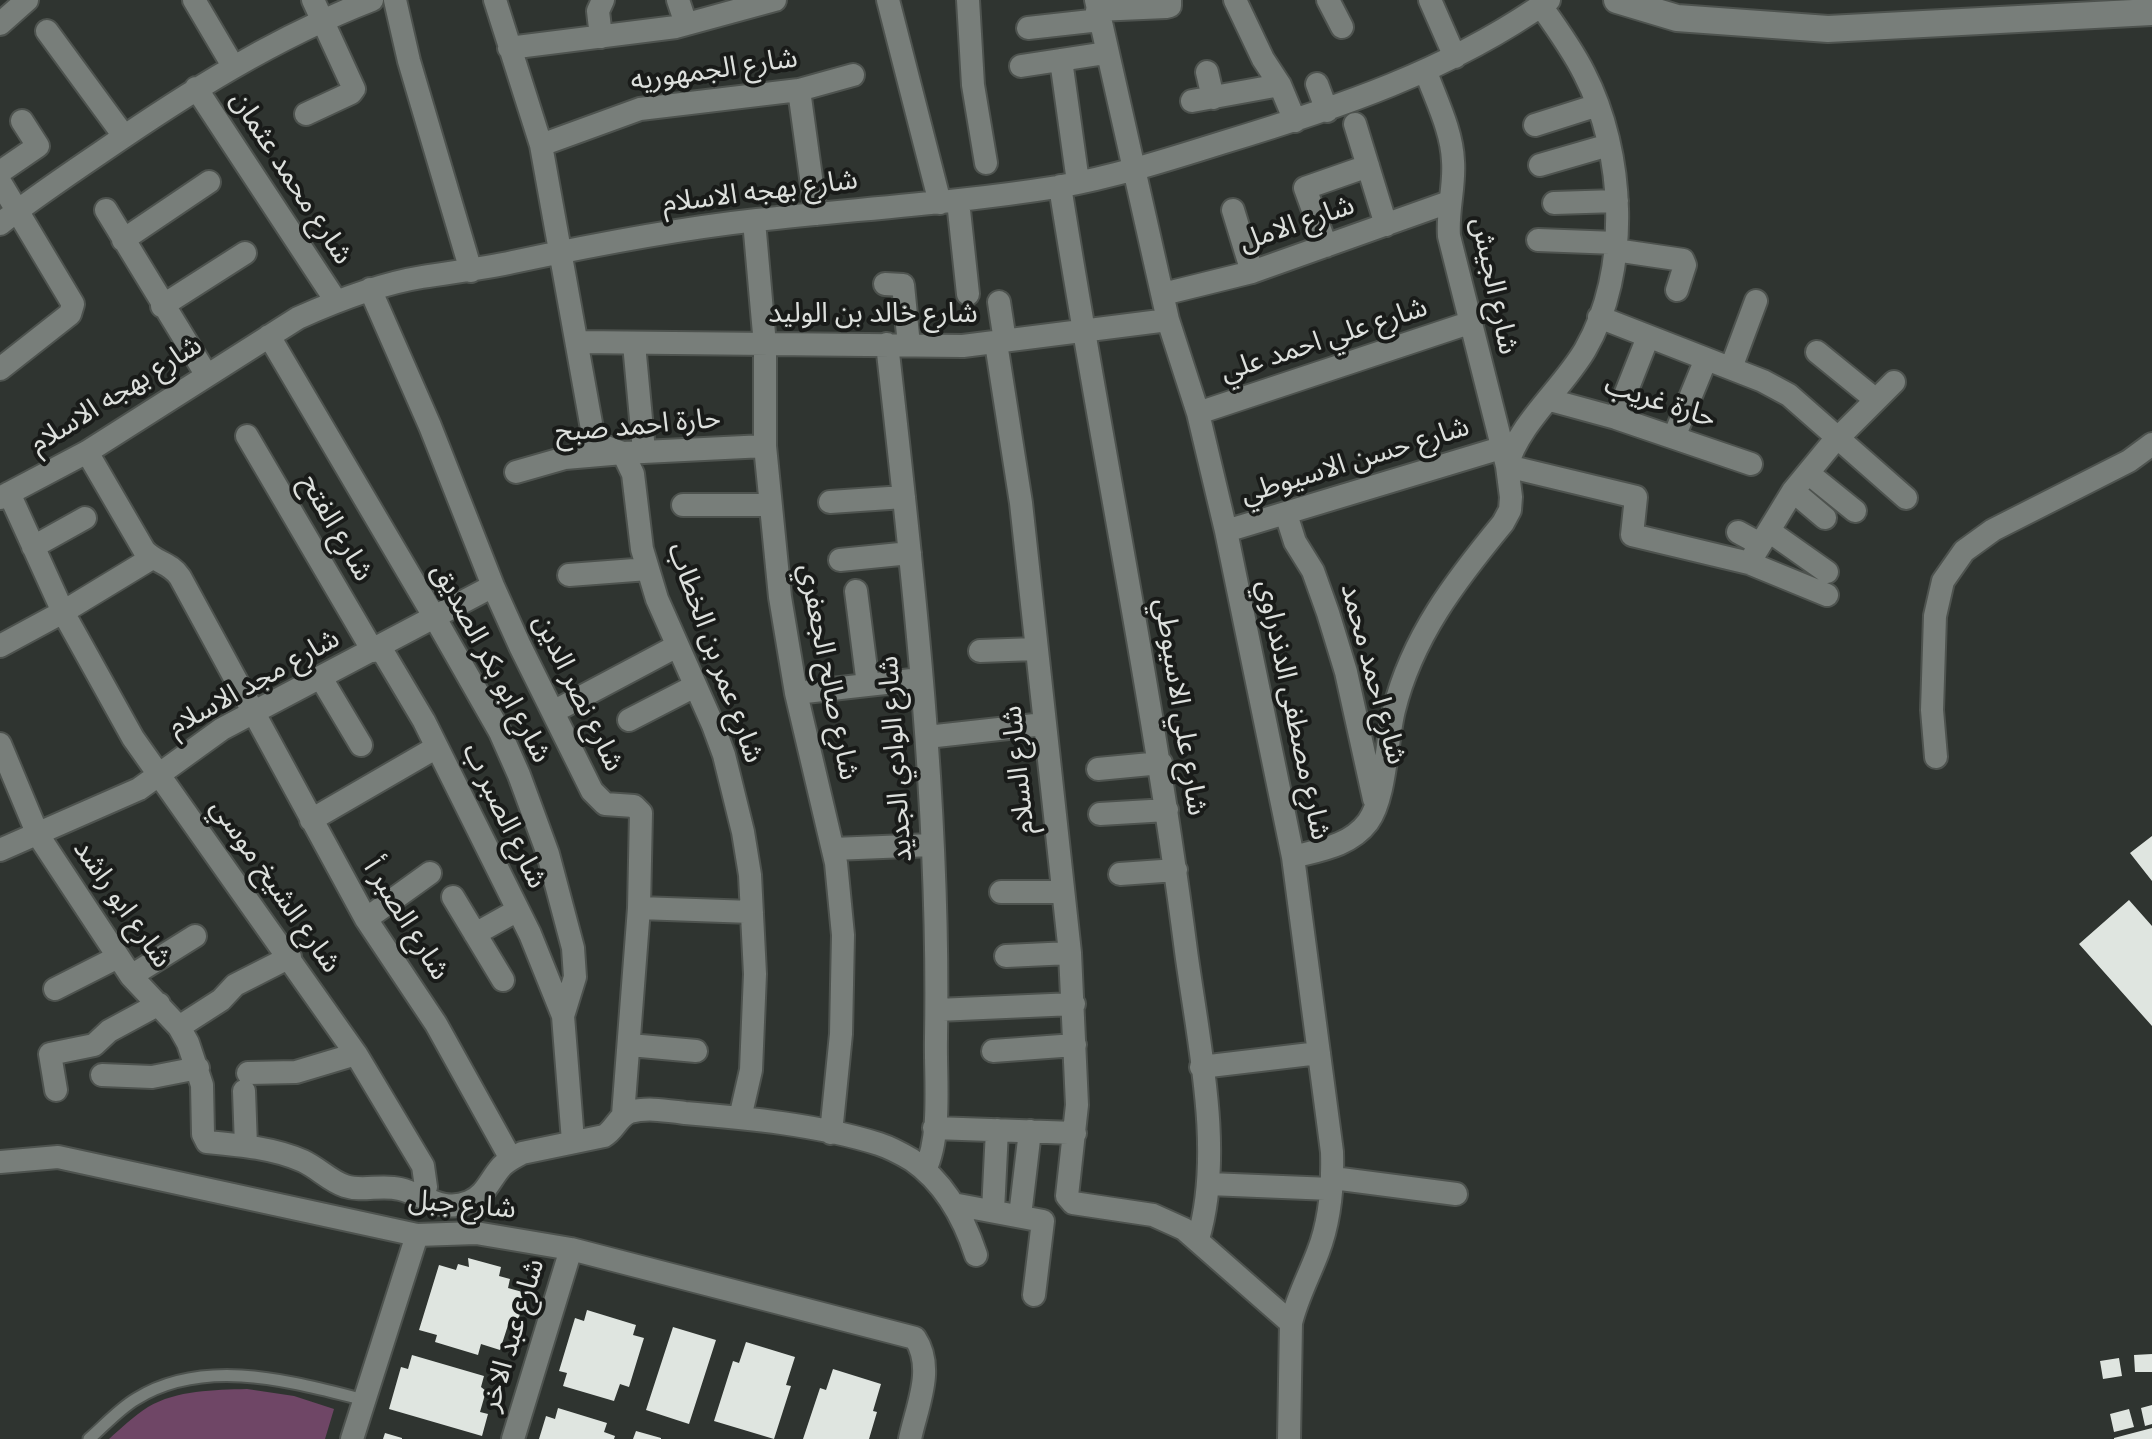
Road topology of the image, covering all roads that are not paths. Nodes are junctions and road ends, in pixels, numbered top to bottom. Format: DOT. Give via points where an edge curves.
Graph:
graph roads {
  1 [pos="27,0"];
  2 [pos="194,0"];
  3 [pos="372,0"];
  4 [pos="395,0"];
  5 [pos="495,0"];
  6 [pos="603,0"];
  7 [pos="678,0"];
  8 [pos="775,0"];
  9 [pos="888,0"];
  10 [pos="968,0"];
  11 [pos="1235,0"];
  12 [pos="1328,0"];
  13 [pos="1430,0"];
  14 [pos="1617,0"];
  15 [pos="1170,3"];
  16 [pos="1545,3"];
  17 [pos="317,10"];
  18 [pos="1098,10"];
  19 [pos="2152,12"];
  20 [pos="0,24"];
  21 [pos="686,24"];
  22 [pos="1342,27"];
  23 [pos="1028,28"];
  24 [pos="47,31"];
  25 [pos="601,37"];
  26 [pos="509,48"];
  27 [pos="1106,53"];
  28 [pos="1455,57"];
  29 [pos="1061,60"];
  30 [pos="233,66"];
  31 [pos="1021,66"];
  32 [pos="1207,72"];
  33 [pos="1426,72"];
  34 [pos="853,75"];
  35 [pos="1317,84"];
  36 [pos="1280,85"];
  37 [pos="196,88"];
  38 [pos="799,90"];
  39 [pos="1598,105"];
  40 [pos="1327,111"];
  41 [pos="306,114"];
  42 [pos="22,121"];
  43 [pos="1295,121"];
  44 [pos="1355,124"];
  45 [pos="1535,125"];
  46 [pos="124,136"];
  47 [pos="541,145"];
  48 [pos="1609,145"];
  49 [pos="986,163"];
  50 [pos="1540,165"];
  51 [pos="1368,166"];
  52 [pos="1133,170"];
  53 [pos="0,172"];
  54 [pos="0,182"];
  55 [pos="209,182"];
  56 [pos="1069,184"];
  57 [pos="1617,201"];
  58 [pos="949,202"];
  59 [pos="1449,202"];
  60 [pos="1554,203"];
  61 [pos="18,209"];
  62 [pos="106,210"];
  63 [pos="1233,210"];
  64 [pos="816,214"];
  65 [pos="754,221"];
  66 [pos="0,224"];
  67 [pos="1386,225"];
  68 [pos="123,240"];
  69 [pos="1538,240"];
  70 [pos="1326,246"];
  71 [pos="1615,246"];
  72 [pos="562,252"];
  73 [pos="245,253"];
  74 [pos="471,271"];
  75 [pos="1252,272"];
  76 [pos="885,284"];
  77 [pos="370,289"];
  78 [pos="1677,290"];
  79 [pos="968,294"];
  80 [pos="1163,294"];
  81 [pos="336,301"];
  82 [pos="1756,301"];
  83 [pos="999,302"];
  84 [pos="162,306"];
  85 [pos="1599,317"];
  86 [pos="1168,320"];
  87 [pos="1469,323"];
  88 [pos="1083,331"];
  89 [pos="269,336"];
  90 [pos="1648,337"];
  91 [pos="577,342"];
  92 [pos="1000,342"];
  93 [pos="634,344"];
  94 [pos="765,345"];
  95 [pos="898,345"];
  96 [pos="1817,352"];
  97 [pos="1706,359"];
  98 [pos="1731,368"];
  99 [pos="0,369"];
  100 [pos="206,374"];
  101 [pos="1894,382"];
  102 [pos="1550,400"];
  103 [pos="1876,400"];
  104 [pos="1198,413"];
  105 [pos="1616,418"];
  106 [pos="247,436"];
  107 [pos="1674,437"];
  108 [pos="1838,438"];
  109 [pos="2152,444"];
  110 [pos="765,446"];
  111 [pos="87,452"];
  112 [pos="633,452"];
  113 [pos="1504,457"];
  114 [pos="1751,464"];
  115 [pos="516,472"];
  116 [pos="1808,473"];
  117 [pos="1793,491"];
  118 [pos="5,496"];
  119 [pos="904,497"];
  120 [pos="1906,498"];
  121 [pos="830,502"];
  122 [pos="683,505"];
  123 [pos="770,505"];
  124 [pos="1855,511"];
  125 [pos="1286,514"];
  126 [pos="85,518"];
  127 [pos="1825,518"];
  128 [pos="1226,531"];
  129 [pos="1738,532"];
  130 [pos="1759,546"];
  131 [pos="33,547"];
  132 [pos="910,553"];
  133 [pos="152,558"];
  134 [pos="840,560"];
  135 [pos="648,569"];
  136 [pos="1827,572"];
  137 [pos="569,575"];
  138 [pos="493,586"];
  139 [pos="856,591"];
  140 [pos="1827,595"];
  141 [pos="63,612"];
  142 [pos="435,618"];
  143 [pos="0,646"];
  144 [pos="677,646"];
  145 [pos="377,649"];
  146 [pos="1036,649"];
  147 [pos="980,651"];
  148 [pos="321,678"];
  149 [pos="921,679"];
  150 [pos="868,685"];
  151 [pos="695,686"];
  152 [pos="796,693"];
  153 [pos="255,711"];
  154 [pos="553,712"];
  155 [pos="629,720"];
  156 [pos="1044,724"];
  157 [pos="927,737"];
  158 [pos="0,744"];
  159 [pos="361,745"];
  160 [pos="437,747"];
  161 [pos="1936,757"];
  162 [pos="1161,763"];
  163 [pos="1098,769"];
  164 [pos="158,774"];
  165 [pos="1376,808"];
  166 [pos="1167,810"];
  167 [pos="1100,814"];
  168 [pos="311,820"];
  169 [pos="38,835"];
  170 [pos="932,845"];
  171 [pos="833,849"];
  172 [pos="0,850"];
  173 [pos="1293,857"];
  174 [pos="1176,870"];
  175 [pos="430,873"];
  176 [pos="1120,874"];
  177 [pos="1001,892"];
  178 [pos="1063,892"];
  179 [pos="453,897"];
  180 [pos="639,908"];
  181 [pos="518,910"];
  182 [pos="752,912"];
  183 [pos="366,919"];
  184 [pos="475,934"];
  185 [pos="195,936"];
  186 [pos="1070,953"];
  187 [pos="1006,956"];
  188 [pos="118,957"];
  189 [pos="290,957"];
  190 [pos="131,976"];
  191 [pos="503,980"];
  192 [pos="55,989"];
  193 [pos="159,1004"];
  194 [pos="1074,1004"];
  195 [pos="937,1010"];
  196 [pos="563,1016"];
  197 [pos="179,1027"];
  198 [pos="630,1045"];
  199 [pos="1075,1045"];
  200 [pos="696,1051"];
  201 [pos="993,1051"];
  202 [pos="1319,1053"];
  203 [pos="356,1054"];
  204 [pos="1201,1067"];
  205 [pos="198,1068"];
  206 [pos="102,1075"];
  207 [pos="56,1090"];
  208 [pos="623,1115"];
  209 [pos="740,1118"];
  210 [pos="934,1128"];
  211 [pos="997,1130"];
  212 [pos="1030,1131"];
  213 [pos="831,1133"];
  214 [pos="1075,1133"];
  215 [pos="573,1141"];
  216 [pos="246,1146"];
  217 [pos="511,1159"];
  218 [pos="0,1162"];
  219 [pos="925,1170"];
  220 [pos="1209,1184"];
  221 [pos="1332,1184"];
  222 [pos="1456,1194"];
  223 [pos="421,1197"];
  224 [pos="953,1204"];
  225 [pos="993,1211"];
  226 [pos="1020,1216"];
  227 [pos="417,1235"];
  228 [pos="1198,1239"];
  229 [pos="571,1249"];
  230 [pos="976,1255"];
  231 [pos="1034,1295"];
  232 [pos="1291,1323"];
  233 [pos="365,1400"];
  234 [pos="89,1439"];
  235 [pos="352,1439"];
  236 [pos="513,1439"];
  237 [pos="910,1439"];
  238 [pos="1289,1439"];
  1 -- 20 [label="street"];
  2 -- 30 [label="street"];
  3 -- 17 [label="street"];
  4 -- 74 [label="street"];
  5 -- 26 [label="street"];
  6 -- 25 [label="street" via="598,11"];
  7 -- 21 [label="street"];
  8 -- 21 [label="street"];
  9 -- 58 [label="street"];
  10 -- 49 [label="street" via="973,85"];
  11 -- 36 [label="street"];
  12 -- 22 [label="street"];
  13 -- 28 [label="street"];
  14 -- 19 [label="street" via="1677,18 1828,29"];
  15 -- 18 [label="street"];
  16 -- 28 [label="street, شارع بهجه الاسلام"];
  16 -- 39 [label="street"];
  17 -- 30 [label="street"];
  17 -- 41 [label="street" via="354,92"];
  18 -- 23 [label="street"];
  18 -- 27 [label="street, شارع مصطفى الدندراوي"];
  21 -- 25 [label="street"];
  24 -- 46 [label="street"];
  25 -- 26 [label="street"];
  26 -- 47 [label="street"];
  27 -- 29 [label="street"];
  27 -- 52 [label="street, شارع مصطفى الدندراوي"];
  28 -- 33 [label="street, شارع بهجه الاسلام"];
  29 -- 31 [label="street"];
  29 -- 56 [label="street, شارع علي الاسيوطي"];
  30 -- 37 [label="street"];
  32 -- 36 [label="street" via="1203,99"];
  33 -- 40 [label="street, شارع بهجه الاسلام"];
  33 -- 59 [label="street, شارع الجيش" via="1450,142"];
  34 -- 38 [label="street, شارع الجمهوريه"];
  35 -- 40 [label="street"];
  36 -- 43 [label="street"];
  37 -- 46 [label="street"];
  37 -- 81 [label="street, شارع محمد عثمان"];
  38 -- 47 [label="street, شارع الجمهوريه" via="640,109"];
  38 -- 64 [label="street"];
  39 -- 45 [label="street"];
  39 -- 48 [label="street"];
  40 -- 43 [label="street, شارع بهجه الاسلام"];
  42 -- 53 [label="street" via="38,146"];
  43 -- 52 [label="street, شارع بهجه الاسلام"];
  44 -- 51 [label="street"];
  46 -- 61 [label="street"];
  47 -- 72 [label="street"];
  48 -- 50 [label="street"];
  48 -- 57 [label="street"];
  51 -- 67 [label="street"];
  51 -- 70 [label="street" via="1305,188"];
  52 -- 56 [label="street, شارع بهجه الاسلام"];
  52 -- 80 [label="street, شارع مصطفى الدندراوي"];
  54 -- 61 [label="street"];
  55 -- 68 [label="street"];
  56 -- 58 [label="street, شارع بهجه الاسلام"];
  56 -- 88 [label="street, شارع علي الاسيوطي"];
  57 -- 60 [label="street"];
  57 -- 71 [label="street"];
  58 -- 64 [label="street, شارع بهجه الاسلام"];
  58 -- 79 [label="street"];
  59 -- 67 [label="street, شارع الامل"];
  59 -- 87 [label="street, شارع الجيش" via="1449,236"];
  61 -- 66 [label="street"];
  61 -- 99 [label="street" via="73,310"];
  62 -- 68 [label="street"];
  63 -- 75 [label="street"];
  64 -- 65 [label="street, شارع بهجه الاسلام"];
  65 -- 72 [label="street, شارع بهجه الاسلام"];
  65 -- 94 [label="street, شارع صالح الجعفري"];
  67 -- 70 [label="street, شارع الامل"];
  68 -- 84 [label="street"];
  69 -- 71 [label="street"];
  70 -- 75 [label="street, شارع الامل"];
  71 -- 78 [label="street" via="1683,260"];
  71 -- 85 [label="street"];
  72 -- 74 [label="street, شارع بهجه الاسلام"];
  72 -- 91 [label="street"];
  73 -- 84 [label="street"];
  74 -- 77 [label="street, شارع بهجه الاسلام"];
  75 -- 80 [label="street, شارع الامل"];
  76 -- 95 [label="street, شارع الوادي الجديد" via="903,285"];
  77 -- 81 [label="street, شارع بهجه الاسلام"];
  77 -- 138 [label="street, شارع نصر الدين"];
  80 -- 86 [label="street, شارع مصطفى الدندراوي"];
  81 -- 89 [label="street, شارع بهجه الاسلام"];
  82 -- 98 [label="street"];
  83 -- 92 [label="street, شارع السلام"];
  84 -- 100 [label="street"];
  85 -- 90 [label="street"];
  85 -- 102 [label="street" via="1587,347"];
  86 -- 88 [label="street, شارع خالد بن الوليد"];
  86 -- 104 [label="street, شارع مصطفى الدندراوي"];
  87 -- 104 [label="street, شارع علي احمد علي"];
  87 -- 113 [label="street, شارع الجيش"];
  88 -- 92 [label="street, شارع خالد بن الوليد"];
  88 -- 162 [label="street, شارع علي الاسيوطي"];
  89 -- 100 [label="street, شارع بهجه الاسلام"];
  89 -- 142 [label="street, شارع ابو بكر الصديق"];
  90 -- 97 [label="street"];
  90 -- 105 [label="street"];
  91 -- 93 [label="street, شارع خالد بن الوليد"];
  91 -- 112 [label="street" via="594,440"];
  92 -- 95 [label="street, شارع خالد بن الوليد"];
  92 -- 146 [label="street, شارع السلام"];
  93 -- 94 [label="street, شارع خالد بن الوليد"];
  93 -- 112 [label="street, شارع عمر بن الخطاب"];
  94 -- 95 [label="street, شارع خالد بن الوليد"];
  94 -- 110 [label="street, شارع صالح الجعفري"];
  95 -- 119 [label="street, شارع الوادي الجديد"];
  96 -- 103 [label="street"];
  97 -- 98 [label="street"];
  97 -- 107 [label="street"];
  98 -- 108 [label="street" via="1789,395"];
  100 -- 111 [label="street, شارع بهجه الاسلام"];
  101 -- 103 [label="street"];
  102 -- 105 [label="street, حارة غريب"];
  102 -- 113 [label="street"];
  103 -- 108 [label="street"];
  104 -- 128 [label="street, شارع مصطفى الدندراوي"];
  105 -- 107 [label="street, حارة غريب"];
  106 -- 145 [label="street, شارع الفتح"];
  107 -- 114 [label="street, حارة غريب"];
  108 -- 116 [label="street"];
  108 -- 120 [label="street"];
  109 -- 161 [label="street" via="2129,461 1993,530 1964,551 1943,581 1935,616"];
  110 -- 112 [label="street, حارة احمد صبح"];
  110 -- 123 [label="street, شارع صالح الجعفري"];
  111 -- 118 [label="street, شارع بهجه الاسلام"];
  111 -- 133 [label="street, شارع الصبر أ"];
  112 -- 115 [label="street, حارة احمد صبح" via="565,458"];
  112 -- 135 [label="street, شارع عمر بن الخطاب"];
  113 -- 125 [label="street, شارع حسن الاسيوطي"];
  113 -- 130 [label="street" via="1636,497 1632,535"];
  113 -- 165 [label="street, شارع الجيش" via="1510,510 1448,591 1407,667"];
  116 -- 117 [label="street"];
  116 -- 124 [label="street"];
  117 -- 127 [label="street"];
  117 -- 130 [label="street"];
  118 -- 131 [label="street, شارع الشيخ موسي"];
  119 -- 121 [label="street"];
  119 -- 132 [label="street, شارع الوادي الجديد"];
  122 -- 123 [label="street"];
  123 -- 152 [label="street, شارع صالح الجعفري"];
  125 -- 128 [label="street, شارع حسن الاسيوطي"];
  125 -- 165 [label="street, شارع احمد محمد" via="1333,627"];
  126 -- 131 [label="street"];
  128 -- 173 [label="street, شارع مصطفى الدندراوي"];
  129 -- 130 [label="street"];
  130 -- 136 [label="street"];
  130 -- 140 [label="street"];
  131 -- 141 [label="street, شارع الشيخ موسي"];
  132 -- 134 [label="street"];
  132 -- 149 [label="street, شارع الوادي الجديد"];
  133 -- 141 [label="street"];
  133 -- 153 [label="street, شارع الصبر أ" via="175,568"];
  135 -- 137 [label="street"];
  135 -- 144 [label="street, شارع عمر بن الخطاب"];
  138 -- 142 [label="street, شارع مجد الاسلام"];
  138 -- 154 [label="street, شارع نصر الدين"];
  139 -- 150 [label="street"];
  141 -- 143 [label="street"];
  141 -- 164 [label="street, شارع الشيخ موسي"];
  142 -- 145 [label="street, شارع مجد الاسلام"];
  142 -- 196 [label="street, شارع ابو بكر الصديق" via="500,732 548,854 575,964"];
  144 -- 151 [label="street, شارع عمر بن الخطاب"];
  144 -- 154 [label="street"];
  145 -- 148 [label="street, شارع مجد الاسلام"];
  145 -- 160 [label="street, شارع الصبر ب"];
  146 -- 147 [label="street"];
  146 -- 156 [label="street, شارع السلام"];
  148 -- 153 [label="street, شارع مجد الاسلام"];
  148 -- 159 [label="street"];
  149 -- 150 [label="street"];
  149 -- 157 [label="street, شارع الوادي الجديد"];
  150 -- 152 [label="street"];
  151 -- 155 [label="street"];
  151 -- 182 [label="street, شارع عمر بن الخطاب" via="735,797"];
  152 -- 171 [label="street, شارع صالح الجعفري"];
  153 -- 164 [label="street, شارع مجد الاسلام"];
  153 -- 168 [label="street, شارع الصبر أ"];
  154 -- 180 [label="street, شارع نصر الدين" via="598,798 613,806 634,806 641,813"];
  156 -- 157 [label="street"];
  156 -- 178 [label="street, شارع السلام"];
  157 -- 170 [label="street, شارع الوادي الجديد"];
  158 -- 169 [label="street, شارع ابو راشد"];
  160 -- 168 [label="street"];
  160 -- 181 [label="street, شارع الصبر ب"];
  162 -- 163 [label="street"];
  162 -- 166 [label="street, شارع علي الاسيوطي"];
  164 -- 169 [label="street, شارع مجد الاسلام" via="139,789"];
  164 -- 189 [label="street, شارع الشيخ موسي"];
  165 -- 173 [label="street" via="1349,840"];
  166 -- 167 [label="street"];
  166 -- 174 [label="street, شارع علي الاسيوطي"];
  168 -- 183 [label="street, شارع الصبر أ"];
  169 -- 172 [label="street, شارع مجد الاسلام"];
  169 -- 188 [label="street, شارع ابو راشد"];
  170 -- 171 [label="street"];
  170 -- 195 [label="street, شارع الوادي الجديد"];
  171 -- 213 [label="street, شارع صالح الجعفري" via="843,935"];
  173 -- 202 [label="street, شارع مصطفى الدندراوي"];
  174 -- 176 [label="street"];
  174 -- 204 [label="street, شارع علي الاسيوطي"];
  175 -- 183 [label="street"];
  177 -- 178 [label="street"];
  178 -- 186 [label="street, شارع السلام"];
  179 -- 184 [label="street"];
  180 -- 182 [label="street"];
  180 -- 198 [label="street, شارع نصر الدين"];
  181 -- 184 [label="street"];
  181 -- 196 [label="street, شارع الصبر ب"];
  182 -- 209 [label="street, شارع عمر بن الخطاب" via="753,1055"];
  183 -- 217 [label="street, شارع الصبر أ" via="436,1024"];
  184 -- 191 [label="street"];
  185 -- 190 [label="street"];
  186 -- 187 [label="street"];
  186 -- 194 [label="street, شارع السلام"];
  188 -- 190 [label="street, شارع ابو راشد"];
  188 -- 192 [label="street"];
  189 -- 197 [label="street" via="233,986"];
  189 -- 203 [label="street, شارع الشيخ موسي"];
  190 -- 193 [label="street, شارع ابو راشد"];
  193 -- 197 [label="street, شارع ابو راشد"];
  193 -- 207 [label="street" via="94,1045 50,1054"];
  194 -- 195 [label="street"];
  194 -- 199 [label="street, شارع السلام"];
  195 -- 210 [label="street, شارع الوادي الجديد"];
  196 -- 215 [label="street, شارع ابو بكر الصديق"];
  197 -- 205 [label="street, شارع ابو راشد"];
  198 -- 200 [label="street"];
  198 -- 208 [label="street, شارع نصر الدين"];
  199 -- 201 [label="street"];
  199 -- 214 [label="street, شارع السلام"];
  202 -- 204 [label="street"];
  202 -- 221 [label="street, شارع مصطفى الدندراوي"];
  203 -- 216 [label="street" via="246,1082"];
  203 -- 223 [label="street, شارع الشيخ موسي" via="423,1166 427,1176"];
  204 -- 220 [label="street, شارع علي الاسيوطي"];
  205 -- 206 [label="street" via="152,1077"];
  205 -- 216 [label="street, شارع ابو راشد" via="204,1139"];
  208 -- 209 [label="street" via="650,1110"];
  208 -- 215 [label="street" via="609,1134"];
  209 -- 213 [label="street"];
  210 -- 211 [label="street"];
  210 -- 219 [label="street, شارع الوادي الجديد"];
  211 -- 212 [label="street"];
  211 -- 225 [label="street"];
  212 -- 214 [label="street"];
  212 -- 226 [label="street"];
  213 -- 219 [label="street" via="881,1145"];
  214 -- 228 [label="street, شارع السلام" via="1069,1200 1153,1215"];
  215 -- 217 [label="street"];
  216 -- 223 [label="street" via="299,1159 350,1188 387,1187"];
  217 -- 223 [label="street" via="473,1200 443,1206"];
  218 -- 227 [label="street, شارع جبل" via="58,1157 108,1165"];
  219 -- 224 [label="street"];
  220 -- 221 [label="street"];
  220 -- 228 [label="street, شارع علي الاسيوطي"];
  221 -- 222 [label="street"];
  221 -- 232 [label="street, شارع مصطفى الدندراوي" via="1320,1248"];
  224 -- 225 [label="street"];
  224 -- 230 [label="street"];
  225 -- 226 [label="street"];
  226 -- 231 [label="street" via="1038,1219 1044,1226"];
  227 -- 229 [label="street, شارع جبل" via="476,1233"];
  227 -- 233 [label="street"];
  228 -- 232 [label="street"];
  229 -- 236 [label="street, شارع عبد الاخر"];
  229 -- 237 [label="street, شارع جبل" via="915,1338 926,1368"];
  232 -- 238 [label="street, شارع مصطفى الدندراوي"];
  233 -- 234 [label="lane" via="265,1376 199,1379 165,1384 134,1400"];
  233 -- 235 [label="street"];
}
